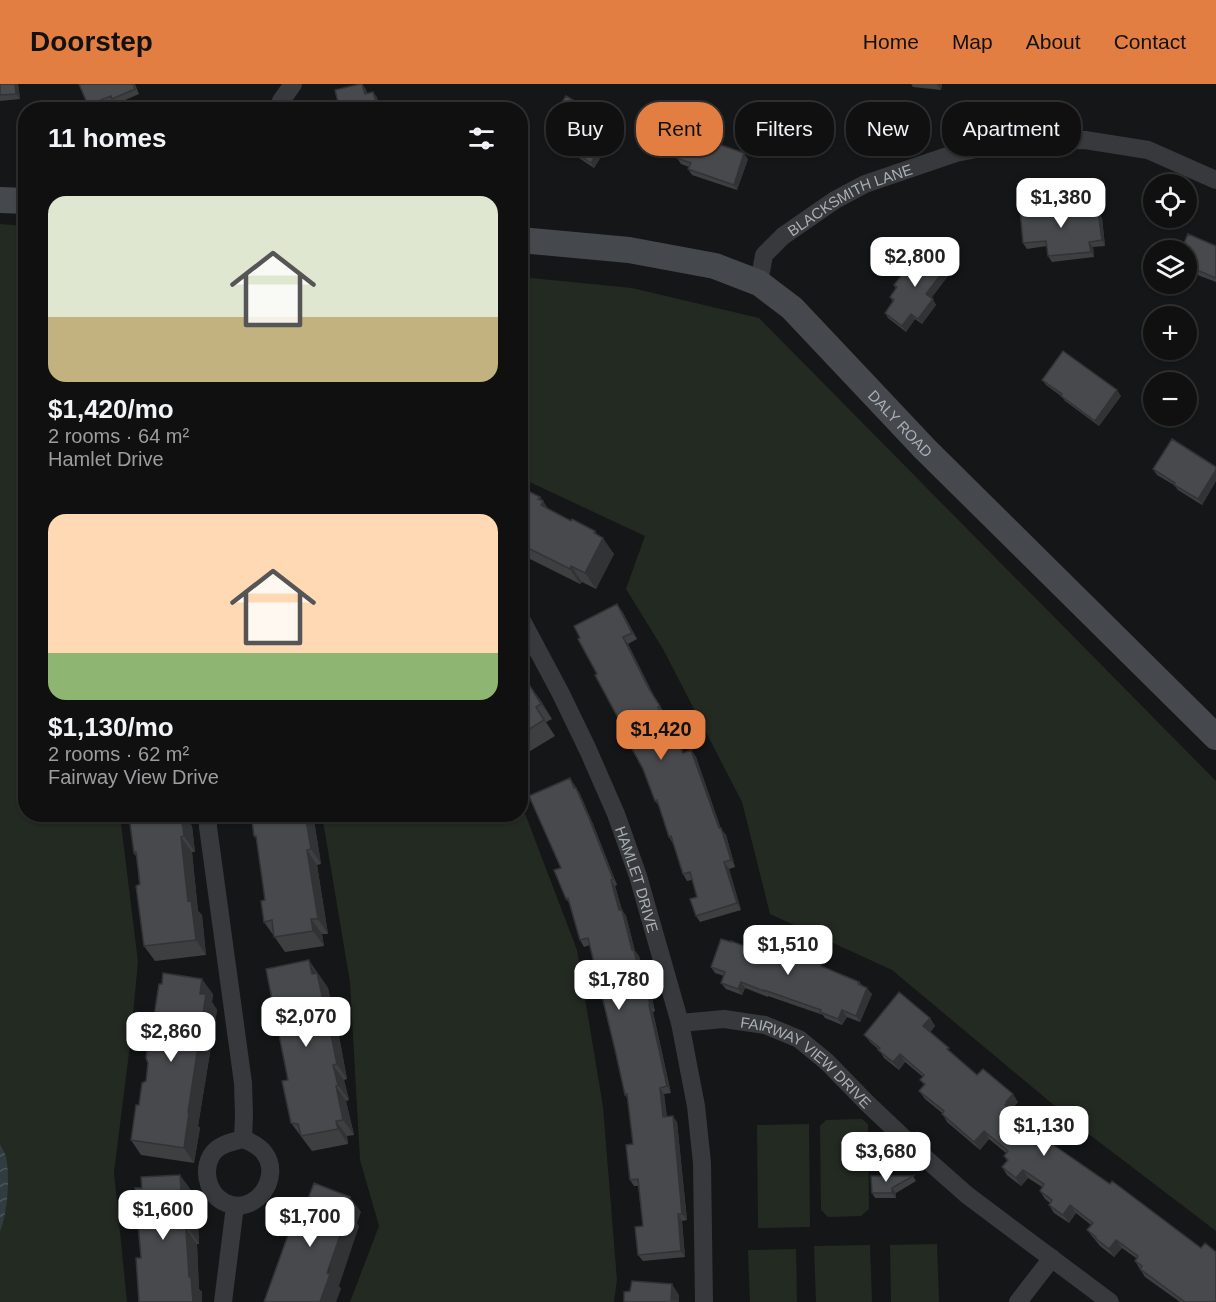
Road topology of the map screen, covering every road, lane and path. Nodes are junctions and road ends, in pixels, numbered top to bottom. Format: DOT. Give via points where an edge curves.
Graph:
graph roads {
  1 [pos="293,84"];
  2 [pos="281,102"];
  3 [pos="1216,180"];
  4 [pos="0,200"];
  5 [pos="18,201"];
  6 [pos="528,241"];
  7 [pos="759,283"];
  8 [pos="528,632"];
  9 [pos="1216,737"];
  10 [pos="208,822"];
  11 [pos="680,1023"];
  12 [pos="243,1139"];
  13 [pos="235,1206"];
  14 [pos="1052,1258"];
  15 [pos="223,1302"];
  16 [pos="704,1302"];
  17 [pos="1018,1302"];
  18 [pos="1110,1302"];
  1 -- 2 [label="street"];
  3 -- 7 [label="street, BLACKSMITH LANE" via="1148,150 1085,140 1016,141 956,153 865,184 835,200 783,236 764,255"];
  4 -- 5 [label="main road"];
  6 -- 7 [label="main road, DALY ROAD" via="629,250 715,266"];
  7 -- 9 [label="main road, DALY ROAD" via="792,308 925,449"];
  8 -- 11 [label="street, HAMLET DRIVE" via="616,814"];
  10 -- 12 [label="street" via="243,1083"];
  11 -- 14 [label="street, FAIRWAY VIEW DRIVE" via="724,1019 765,1025 799,1039 967,1195"];
  11 -- 16 [label="street, HAMLET DRIVE" via="702,1163"];
  12 -- 13 [label="street" via="265,1153 270,1176 260,1198 248,1205"];
  12 -- 13 [label="street" via="225,1144 212,1155 207,1169 209,1187 216,1197"];
  13 -- 15 [label="street"];
  14 -- 17 [label="street"];
  14 -- 18 [label="street, FAIRWAY VIEW DRIVE"];
}
